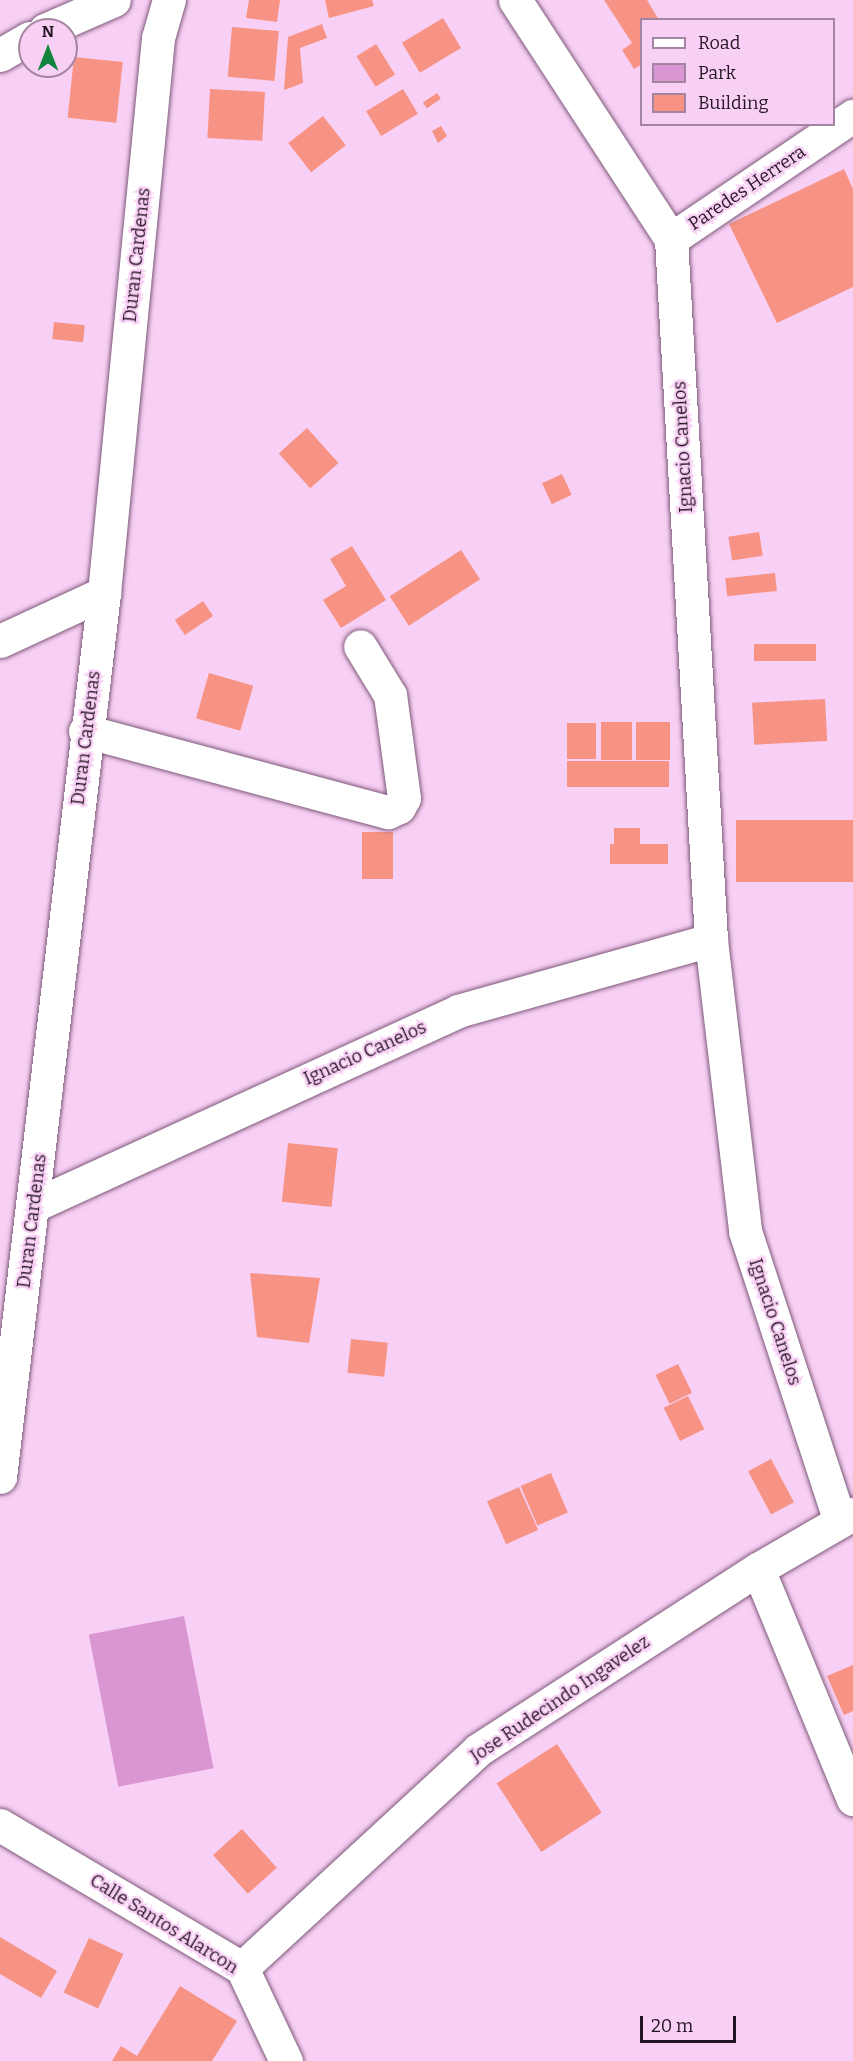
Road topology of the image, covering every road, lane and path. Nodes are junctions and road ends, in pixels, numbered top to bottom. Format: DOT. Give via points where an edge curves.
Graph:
graph roads {
  1 [pos="114,0"];
  2 [pos="169,0"];
  3 [pos="515,0"];
  4 [pos="73,18"];
  5 [pos="853,116"];
  6 [pos="671,239"];
  7 [pos="105,592"];
  8 [pos="0,641"];
  9 [pos="360,646"];
  10 [pos="85,730"];
  11 [pos="711,940"];
  12 [pos="35,1205"];
  13 [pos="5,1404"];
  14 [pos="0,1477"];
  15 [pos="846,1518"];
  16 [pos="758,1569"];
  17 [pos="853,1799"];
  18 [pos="0,1825"];
  19 [pos="242,1968"];
  20 [pos="286,2061"];
  1 -- 4 [label="street"];
  2 -- 7 [label="street, Duran Cardenas" via="158,38"];
  3 -- 6 [label="street, Ignacio Canelos"];
  5 -- 6 [label="street, Paredes Herrera"];
  6 -- 11 [label="street, Ignacio Canelos"];
  7 -- 8 [label="street"];
  7 -- 10 [label="street, Duran Cardenas"];
  9 -- 10 [label="street" via="390,695 404,798 399,807 388,812"];
  10 -- 12 [label="street, Duran Cardenas"];
  11 -- 12 [label="street, Ignacio Canelos" via="459,1011"];
  11 -- 15 [label="street, Ignacio Canelos" via="745,1231"];
  12 -- 13 [label="street, Duran Cardenas"];
  13 -- 14 [label="street, Duran Cardenas"];
  15 -- 16 [label="street, Jose Rudecindo Ingavelez"];
  16 -- 17 [label="street"];
  16 -- 19 [label="street, Jose Rudecindo Ingavelez" via="478,1750"];
  18 -- 19 [label="street, Calle Santos Alarcon"];
  19 -- 20 [label="street, Calle Santos Alarcon"];
}
